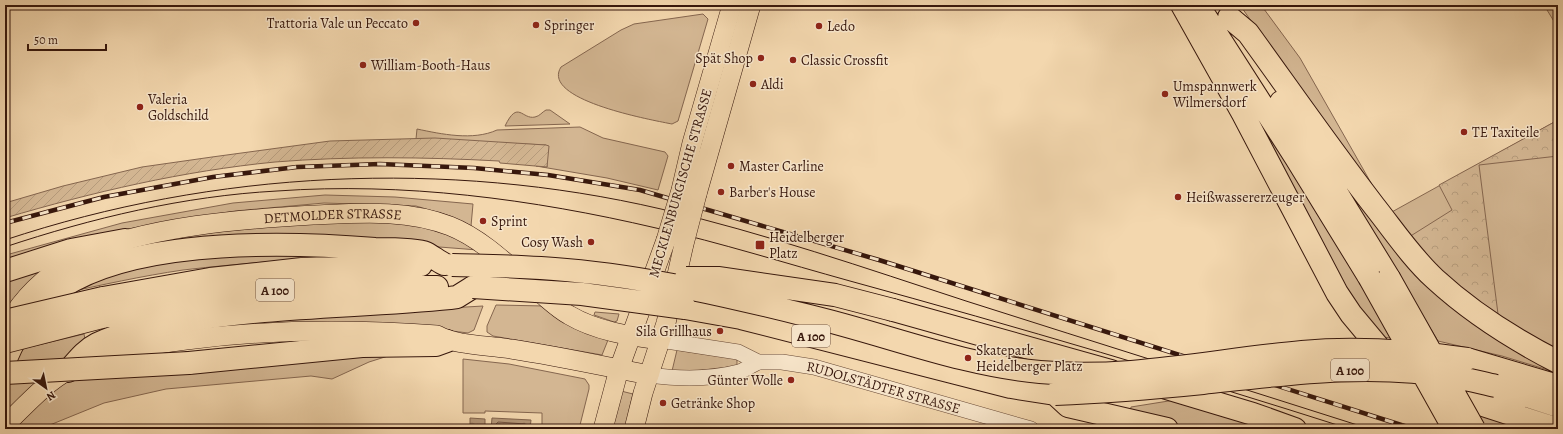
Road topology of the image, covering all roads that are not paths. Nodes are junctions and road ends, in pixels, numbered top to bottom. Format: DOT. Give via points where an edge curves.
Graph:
graph roads {
  1 [pos="732,5"];
  2 [pos="751,5"];
  3 [pos="1182,5"];
  4 [pos="1198,5"];
  5 [pos="1225,11"];
  6 [pos="689,192"];
  7 [pos="125,240"];
  8 [pos="675,242"];
  9 [pos="448,264"];
  10 [pos="5,271"];
  11 [pos="1379,277"];
  12 [pos="653,282"];
  13 [pos="450,292"];
  14 [pos="103,307"];
  15 [pos="5,321"];
  16 [pos="5,329"];
  17 [pos="630,336"];
  18 [pos="660,340"];
  19 [pos="447,341"];
  20 [pos="5,342"];
  21 [pos="5,361"];
  22 [pos="758,362"];
  23 [pos="1558,362"];
  24 [pos="619,369"];
  25 [pos="68,371"];
  26 [pos="5,373"];
  27 [pos="649,375"];
  28 [pos="1558,386"];
  29 [pos="1055,394"];
  30 [pos="1558,406"];
  31 [pos="5,425"];
  32 [pos="1158,427"];
  33 [pos="603,429"];
  34 [pos="634,429"];
  35 [pos="1031,429"];
  36 [pos="1295,429"];
  37 [pos="1454,429"];
  38 [pos="1474,429"];
  39 [pos="1557,429"];
  1 -- 6 [label="main road, MECKLENBURGISCHE STRASSE" via="692,143"];
  2 -- 6 [label="main road, MECKLENBURGISCHE STRASSE"];
  3 -- 39 [label="highway" via="1243,114 1337,293 1385,356 1402,373 1436,390"];
  4 -- 11 [label="highway" via="1296,158"];
  5 -- 11 [label="highway"];
  5 -- 23 [label="highway" via="1248,33 1342,163 1413,255 1434,278 1482,318"];
  6 -- 8 [label="main road, MECKLENBURGISCHE STRASSE, bridge"];
  7 -- 10 [label="highway" via="71,250"];
  7 -- 16 [label="main road, DETMOLDER STRASSE" via="86,254 54,272 24,300"];
  7 -- 17 [label="main road, DETMOLDER STRASSE" via="194,227 277,217 361,213 425,218 453,227 484,246 569,315 588,325"];
  8 -- 17 [label="main road, MECKLENBURGISCHE STRASSE"];
  8 -- 18 [label="main road, MECKLENBURGISCHE STRASSE" via="666,323"];
  9 -- 12 [label="highway, A 100, bridge" via="566,270"];
  9 -- 14 [label="highway, A 100" via="302,269 210,280"];
  9 -- 21 [label="highway" via="425,252 308,245 206,248 125,260 88,272 52,294 23,324"];
  11 -- 37 [label="highway, bridge"];
  11 -- 38 [label="highway, bridge"];
  12 -- 28 [label="highway, A 100, bridge" via="720,294 790,311 987,365 1037,372 1132,372 1304,351 1389,350 1467,360"];
  12 -- 36 [label="highway, bridge" via="694,276 835,295 1050,353"];
  13 -- 14 [label="highway, A 100" via="314,287"];
  13 -- 25 [label="highway" via="388,304 271,310 154,326 97,344"];
  13 -- 29 [label="highway, A 100, bridge" via="457,297 472,287 582,294 686,308 741,318 1011,387"];
  14 -- 15 [label="highway, A 100, bridge"];
  14 -- 20 [label="highway, A 100, bridge"];
  17 -- 18 [label="main road, DETMOLDER STRASSE"];
  17 -- 24 [label="main road, MECKLENBURGISCHE STRASSE"];
  18 -- 22 [label="street, RUDOLSTÄDTER STRASSE" via="738,352"];
  18 -- 27 [label="main road, MECKLENBURGISCHE STRASSE"];
  19 -- 24 [label="main road" via="532,352"];
  19 -- 25 [label="main road" via="437,335 388,332 307,330 242,333 149,345 92,361"];
  19 -- 26 [label="highway, bridge" via="436,345 362,346 189,363"];
  22 -- 27 [label="street, RUDOLSTÄDTER STRASSE" via="740,372 703,378"];
  22 -- 35 [label="street, RUDOLSTÄDTER STRASSE" via="782,362 814,367"];
  24 -- 27 [label="main road, RUDOLSTÄDTER STRASSE"];
  24 -- 33 [label="main road, MECKLENBURGISCHE STRASSE"];
  25 -- 31 [label="main road" via="36,395"];
  27 -- 34 [label="main road, MECKLENBURGISCHE STRASSE"];
  29 -- 30 [label="highway, A 100, bridge" via="1204,383 1272,374 1339,371 1415,372 1454,376 1496,386"];
  29 -- 32 [label="highway" via="1068,406"];
}
